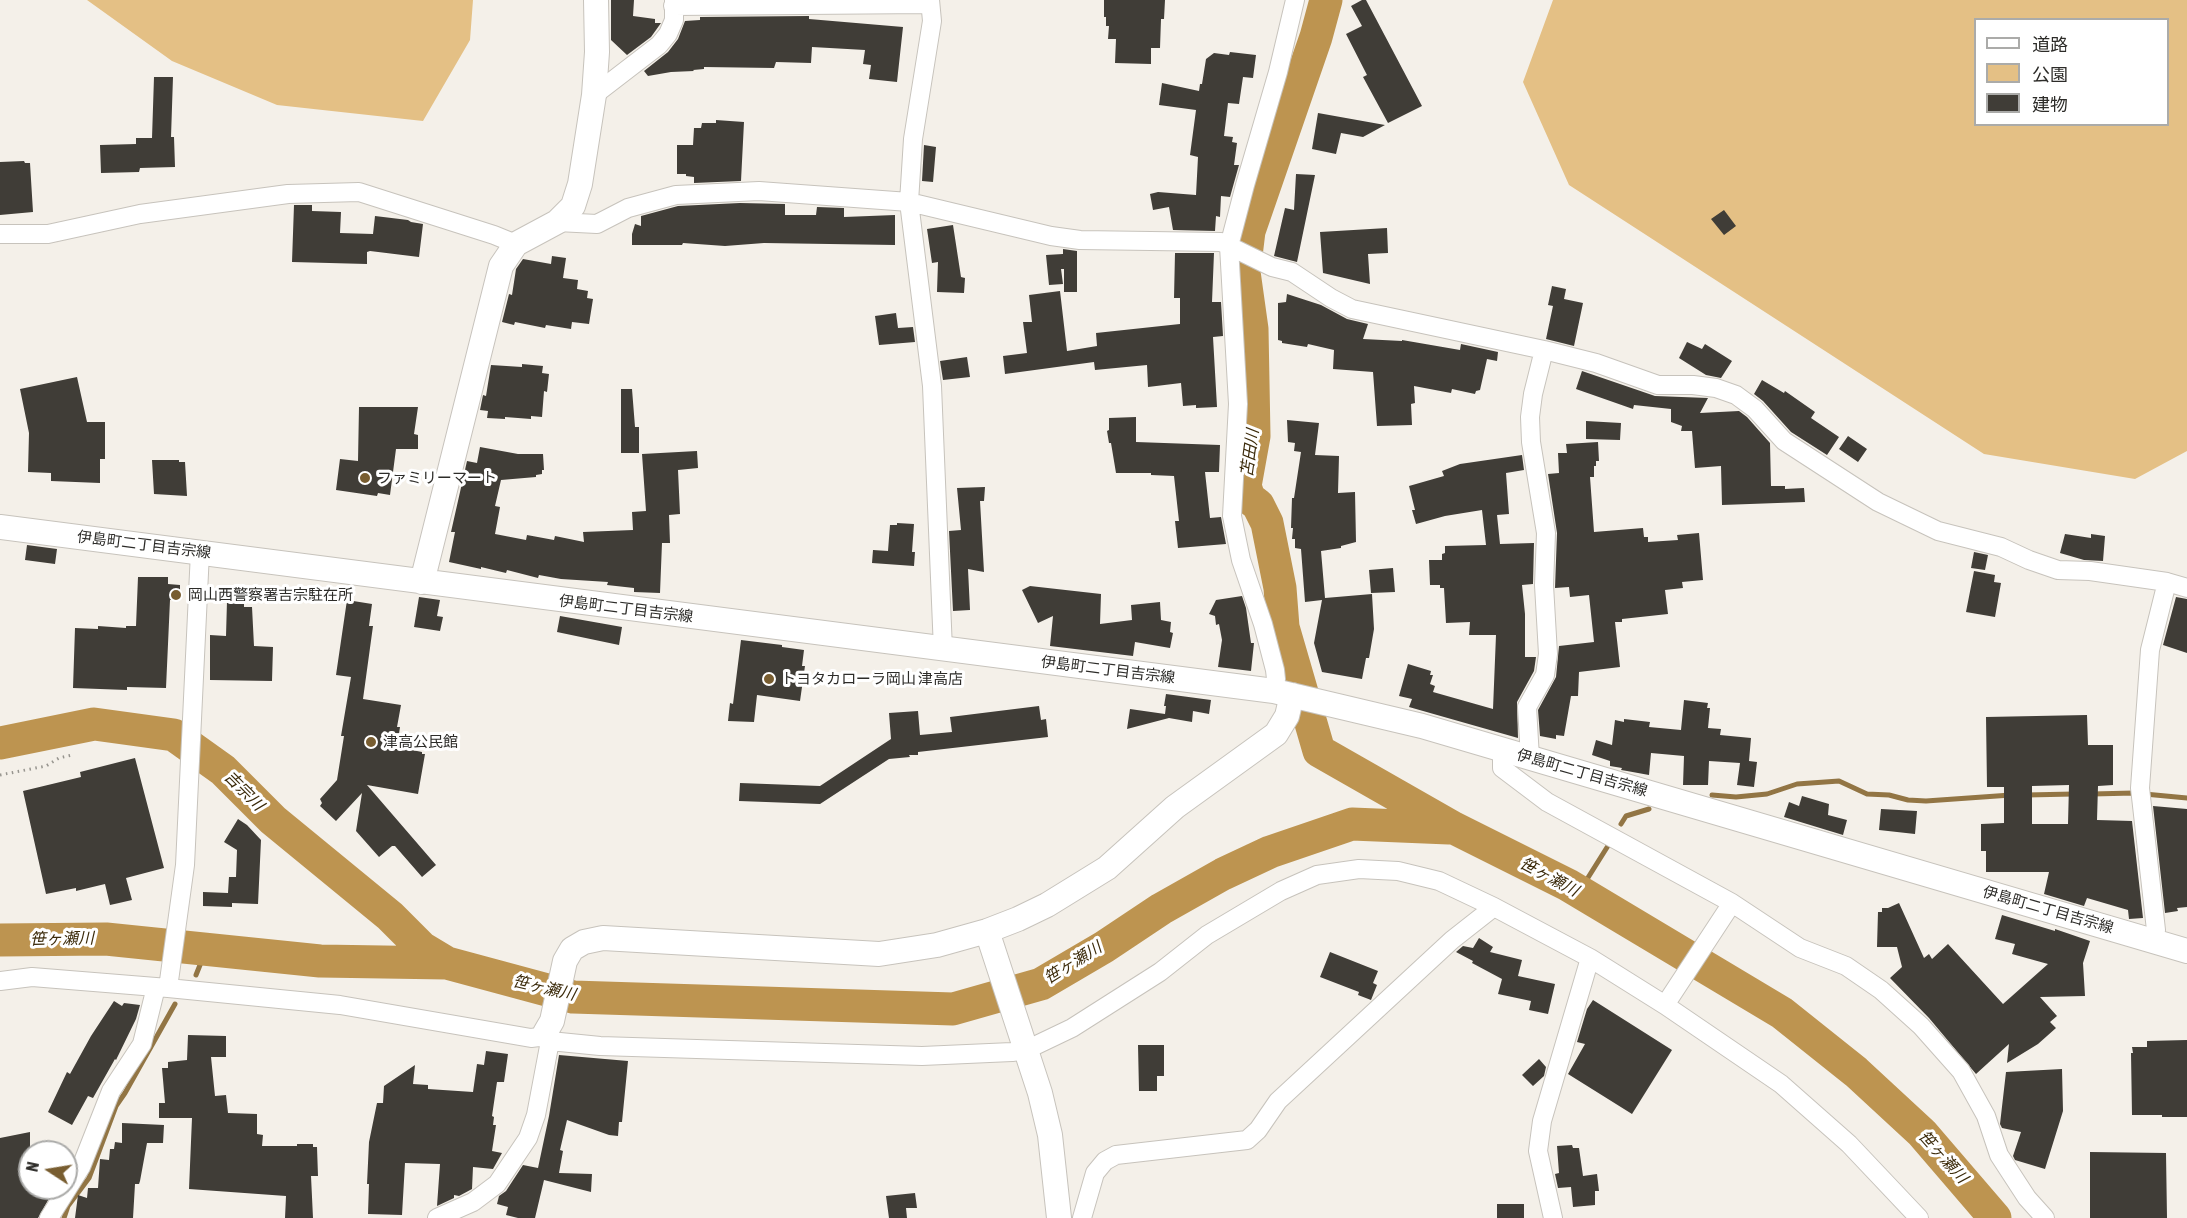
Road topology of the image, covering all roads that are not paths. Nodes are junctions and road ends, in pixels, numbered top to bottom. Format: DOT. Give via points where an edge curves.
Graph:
graph roads {
  1 [pos="596,0"];
  2 [pos="1295,0"];
  3 [pos="875,2"];
  4 [pos="930,2"];
  5 [pos="673,3"];
  6 [pos="769,3"];
  7 [pos="594,95"];
  8 [pos="909,202"];
  9 [pos="557,222"];
  10 [pos="0,234"];
  11 [pos="516,244"];
  12 [pos="1233,247"];
  13 [pos="1544,350"];
  14 [pos="0,527"];
  15 [pos="200,552"];
  16 [pos="422,582"];
  17 [pos="2167,582"];
  18 [pos="2187,588"];
  19 [pos="943,650"];
  20 [pos="1283,693"];
  21 [pos="1502,750"];
  22 [pos="1530,758"];
  23 [pos="1732,903"];
  24 [pos="1494,907"];
  25 [pos="990,940"];
  26 [pos="2154,941"];
  27 [pos="2187,951"];
  28 [pos="1590,958"];
  29 [pos="0,981"];
  30 [pos="162,987"];
  31 [pos="1668,1001"];
  32 [pos="548,1034"];
  33 [pos="1025,1046"];
  34 [pos="49,1218"];
  35 [pos="437,1218"];
  36 [pos="1059,1218"];
  37 [pos="1082,1218"];
  38 [pos="1553,1218"];
  39 [pos="1919,1218"];
  40 [pos="2045,1218"];
  1 -- 7 [label="street"];
  2 -- 12 [label="street" via="1245,185"];
  3 -- 4 [label="street"];
  3 -- 6 [label="street"];
  4 -- 8 [label="street" via="932,21 913,139"];
  5 -- 6 [label="street"];
  5 -- 7 [label="street" via="674,21 659,45"];
  7 -- 9 [label="street" via="580,184 573,206"];
  8 -- 9 [label="street" via="759,191 676,195 628,208 597,224"];
  8 -- 12 [label="street" via="1051,236 1221,242"];
  8 -- 19 [label="street" via="932,386"];
  9 -- 11 [label="street"];
  10 -- 11 [label="street" via="48,234 140,214 288,194 359,192"];
  11 -- 16 [label="street" via="501,266"];
  12 -- 13 [label="street" via="1292,272 1352,309"];
  12 -- 20 [label="street" via="1238,404 1232,516 1241,561"];
  13 -- 17 [label="street" via="1658,385 1693,385 1736,395 1755,409 1784,441 1878,502 1938,531 2001,547 2058,570"];
  13 -- 22 [label="street" via="1530,417 1546,533 1548,654 1545,675 1527,707"];
  14 -- 15 [label="street, 伊島町二丁目吉宗線"];
  15 -- 16 [label="street, 伊島町二丁目吉宗線"];
  15 -- 30 [label="street" via="185,865"];
  16 -- 19 [label="street, 伊島町二丁目吉宗線"];
  17 -- 18 [label="street"];
  17 -- 26 [label="street" via="2150,650 2141,793"];
  19 -- 20 [label="street, 伊島町二丁目吉宗線"];
  20 -- 21 [label="street, 伊島町二丁目吉宗線" via="1422,726"];
  20 -- 25 [label="street" via="1287,716 1276,734 1175,807 1107,868"];
  21 -- 22 [label="street, 伊島町二丁目吉宗線"];
  21 -- 23 [label="street" via="1503,768 1547,802"];
  22 -- 26 [label="street, 伊島町二丁目吉宗線"];
  23 -- 31 [label="street"];
  23 -- 40 [label="street" via="1800,948 1846,966 1881,990 1921,1026 1961,1071 1986,1116 1999,1155"];
  24 -- 28 [label="street"];
  24 -- 33 [label="street" via="1439,880 1398,870 1359,869 1317,875 1281,891 1207,935 1160,972 1072,1028"];
  24 -- 37 [label="street" via="1452,940 1278,1101 1247,1140 1116,1155 1095,1173"];
  25 -- 32 [label="street" via="879,954 603,938 572,949 565,961"];
  25 -- 33 [label="street"];
  26 -- 27 [label="street, 伊島町二丁目吉宗線"];
  28 -- 31 [label="street"];
  28 -- 38 [label="street" via="1542,1121 1538,1151"];
  29 -- 30 [label="street" via="32,977"];
  30 -- 32 [label="street" via="340,1005 531,1038"];
  30 -- 34 [label="street" via="142,1044 111,1091 81,1167"];
  31 -- 39 [label="street" via="1781,1084 1849,1144"];
  32 -- 33 [label="street" via="600,1046 922,1056"];
  32 -- 35 [label="street" via="536,1115 528,1138 497,1184 473,1202"];
  33 -- 36 [label="street" via="1050,1135"];
}
